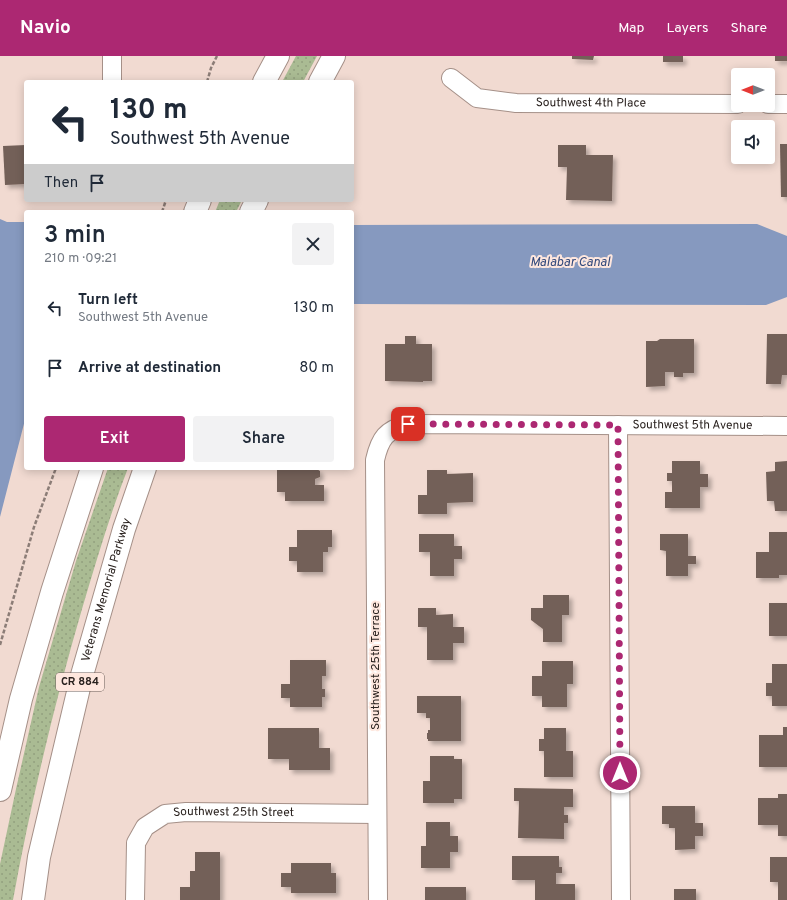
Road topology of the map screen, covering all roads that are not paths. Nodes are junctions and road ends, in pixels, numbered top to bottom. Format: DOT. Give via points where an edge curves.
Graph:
graph roads {
  1 [pos="112,56"];
  2 [pos="278,56"];
  3 [pos="334,56"];
  4 [pos="451,78"];
  5 [pos="112,80"];
  6 [pos="265,80"];
  7 [pos="321,80"];
  8 [pos="731,104"];
  9 [pos="775,104"];
  10 [pos="787,104"];
  11 [pos="618,425"];
  12 [pos="787,426"];
  13 [pos="385,435"];
  14 [pos="91,470"];
  15 [pos="144,470"];
  16 [pos="0,790"];
  17 [pos="377,814"];
  18 [pos="33,900"];
  19 [pos="135,900"];
  20 [pos="378,900"];
  21 [pos="620,900"];
  1 -- 5 [label="street"];
  2 -- 6 [label="highway"];
  3 -- 7 [label="highway"];
  4 -- 8 [label="street, Southwest 4th Place" via="477,98 516,103"];
  9 -- 10 [label="street"];
  11 -- 12 [label="street, Southwest 5th Avenue"];
  11 -- 13 [label="street, Southwest 5th Avenue" via="408,424"];
  11 -- 21 [label="street"];
  13 -- 17 [label="street, Southwest 25th Terrace" via="378,447 375,460"];
  14 -- 16 [label="highway" via="21,699"];
  15 -- 18 [label="highway, Veterans Memorial Parkway / CR 884" via="124,529 82,675 39,858"];
  17 -- 19 [label="street, Southwest 25th Street" via="165,814 146,825 136,844"];
  17 -- 20 [label="street, Southwest 25th Terrace"];
}
